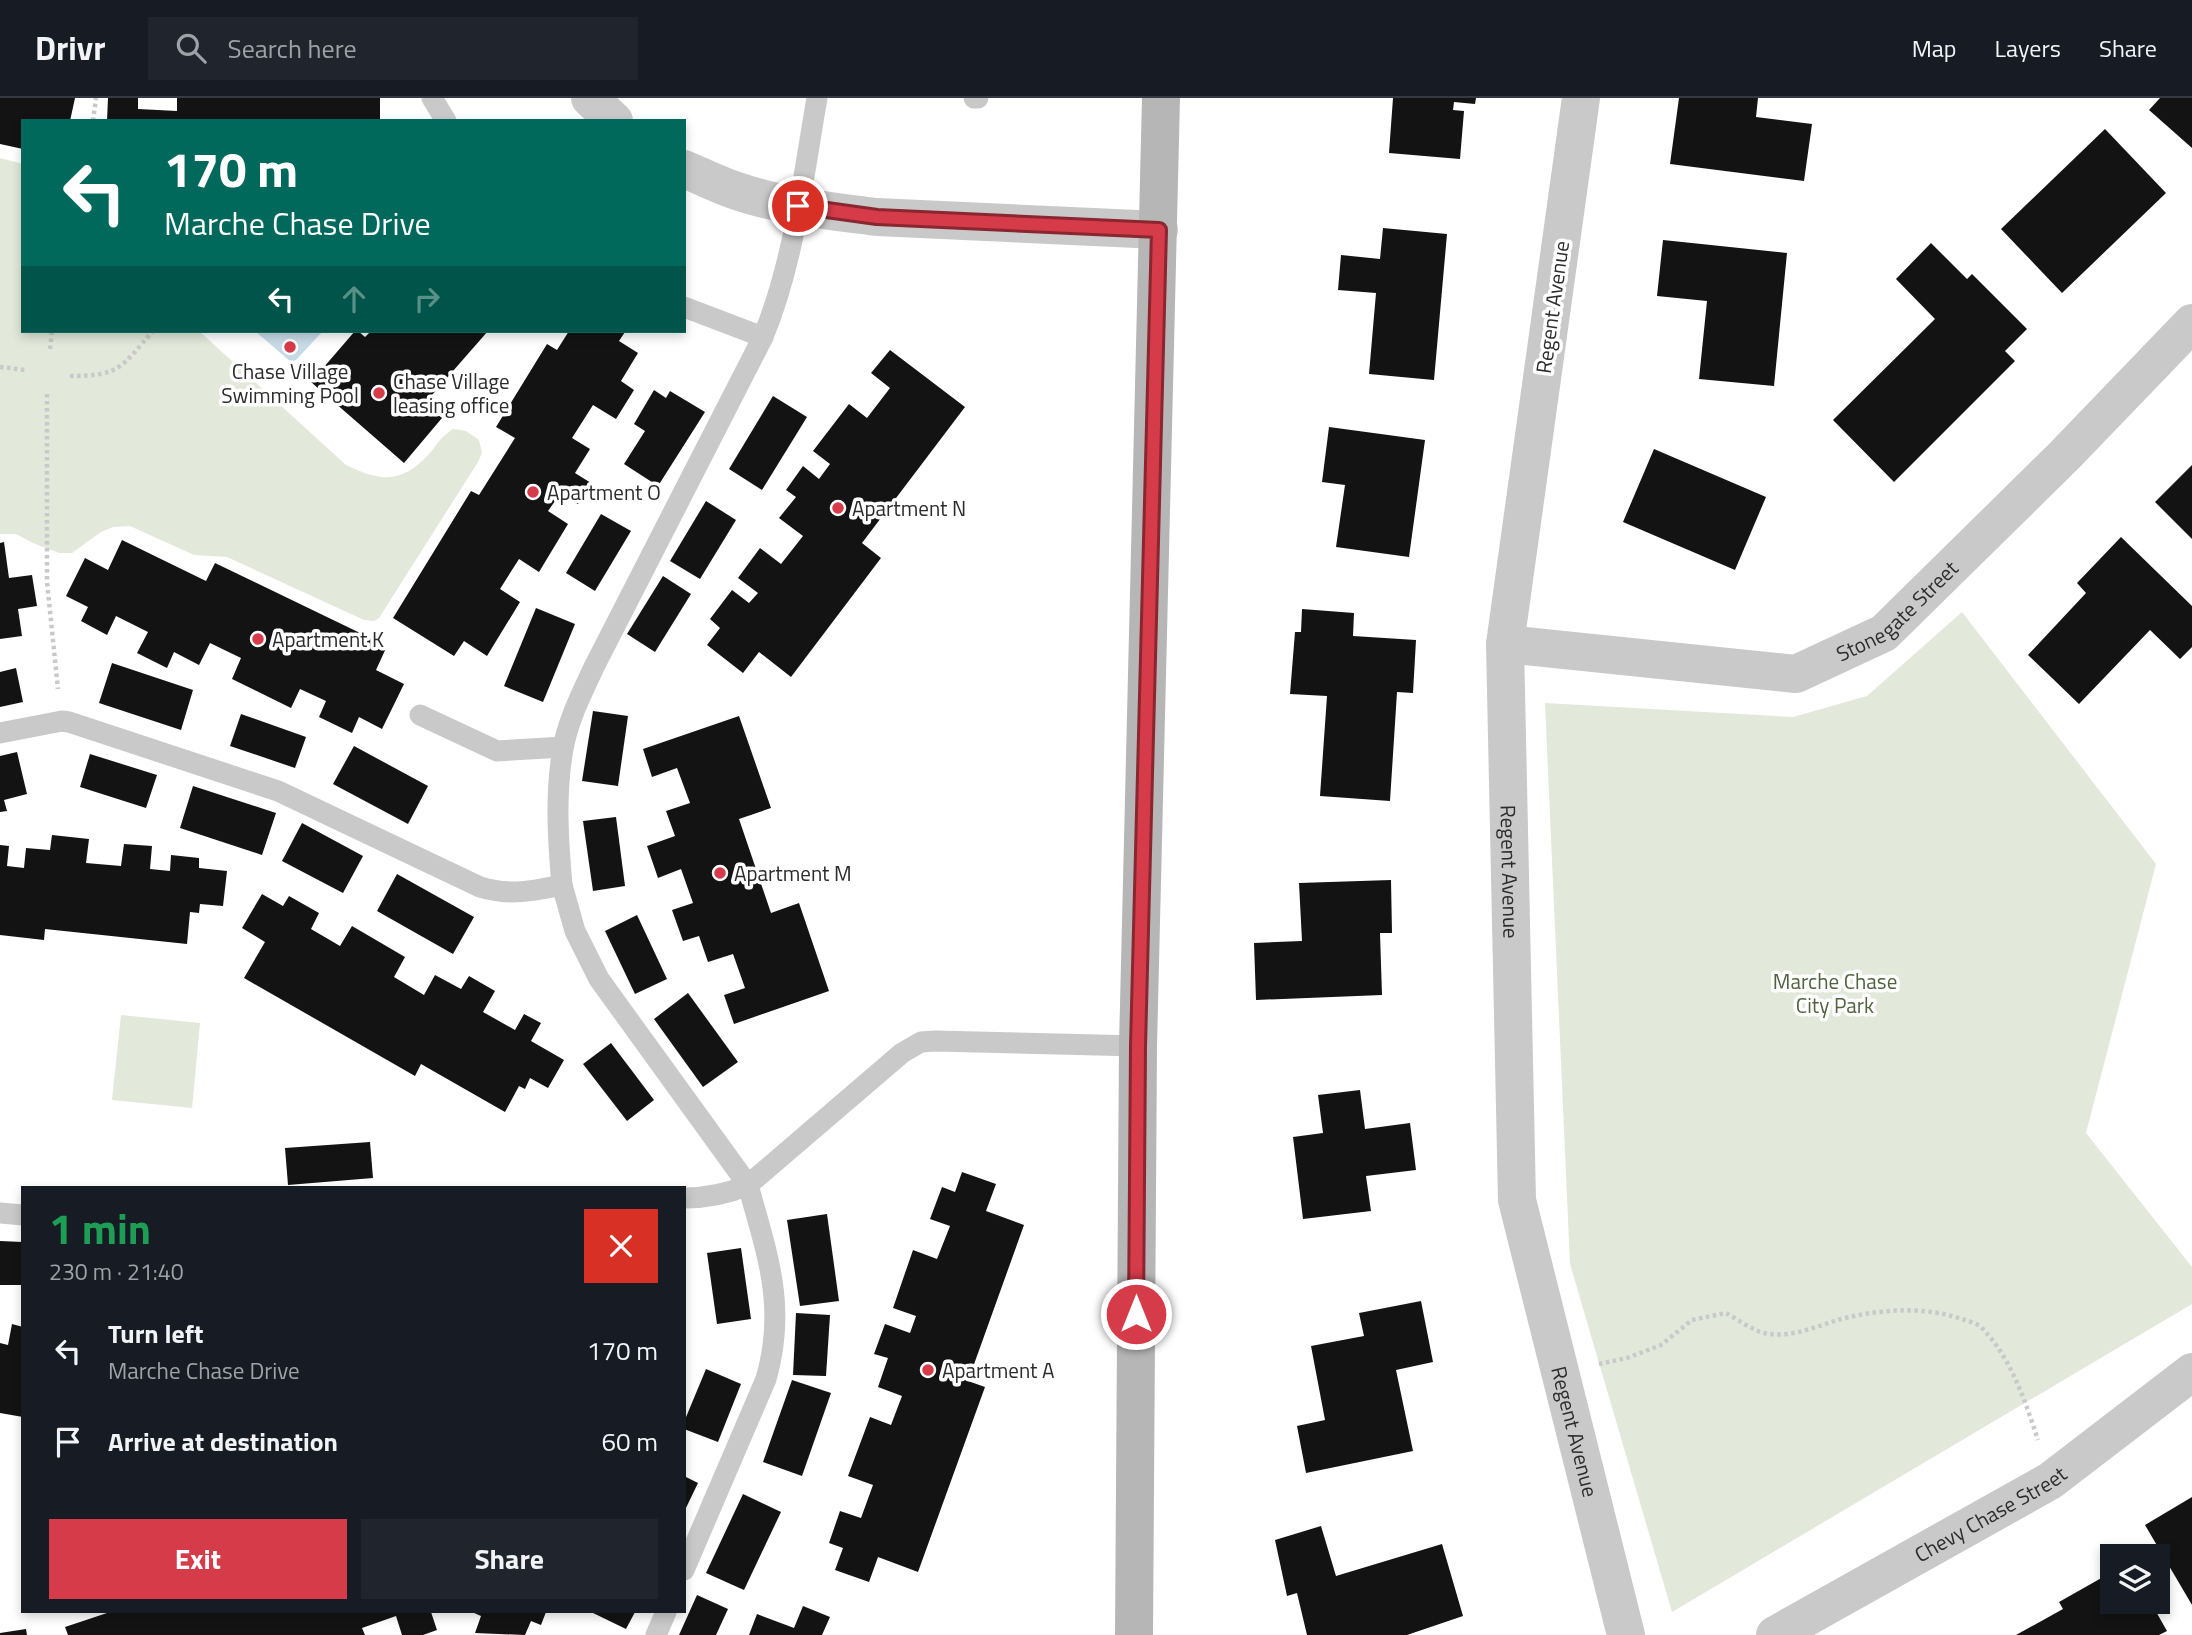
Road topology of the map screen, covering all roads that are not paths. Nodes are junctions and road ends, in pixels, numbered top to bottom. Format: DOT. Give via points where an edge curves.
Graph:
graph roads {
  1 [pos="432,98"];
  2 [pos="590,98"];
  3 [pos="817,98"];
  4 [pos="1161,98"];
  5 [pos="1581,98"];
  6 [pos="445,119"];
  7 [pos="612,119"];
  8 [pos="686,170"];
  9 [pos="798,206"];
  10 [pos="1159,230"];
  11 [pos="686,308"];
  12 [pos="2192,323"];
  13 [pos="763,337"];
  14 [pos="1505,644"];
  15 [pos="420,715"];
  16 [pos="0,733"];
  17 [pos="563,747"];
  18 [pos="562,885"];
  19 [pos="1138,1046"];
  20 [pos="748,1185"];
  21 [pos="686,1198"];
  22 [pos="0,1213"];
  23 [pos="21,1215"];
  24 [pos="2192,1371"];
  25 [pos="686,1565"];
  26 [pos="666,1613"];
  27 [pos="656,1635"];
  28 [pos="1134,1635"];
  29 [pos="1626,1635"];
  30 [pos="1775,1635"];
  1 -- 6 [label="lane"];
  2 -- 7 [label="street"];
  3 -- 9 [label="lane"];
  4 -- 10 [label="main road"];
  5 -- 14 [label="street, Regent Avenue"];
  8 -- 9 [label="street" via="735,190"];
  9 -- 10 [label="street" via="877,217"];
  9 -- 13 [label="lane" via="779,293"];
  10 -- 19 [label="main road"];
  11 -- 13 [label="lane"];
  12 -- 14 [label="street, Stonegate Street" via="1884,633 1796,674"];
  13 -- 17 [label="lane" via="594,667"];
  14 -- 29 [label="street, Regent Avenue" via="1517,1200"];
  15 -- 17 [label="lane" via="497,751"];
  16 -- 18 [label="lane" via="62,721 278,791 480,887 523,893"];
  17 -- 18 [label="lane" via="558,842"];
  18 -- 20 [label="lane" via="575,931 599,979"];
  19 -- 20 [label="lane" via="921,1042 902,1053"];
  19 -- 28 [label="main road"];
  20 -- 21 [label="lane"];
  20 -- 25 [label="lane" via="773,1275 772,1357"];
  22 -- 23 [label="lane"];
  24 -- 30 [label="street, Chevy Chase Street" via="2050,1481"];
  26 -- 27 [label="lane"];
}
